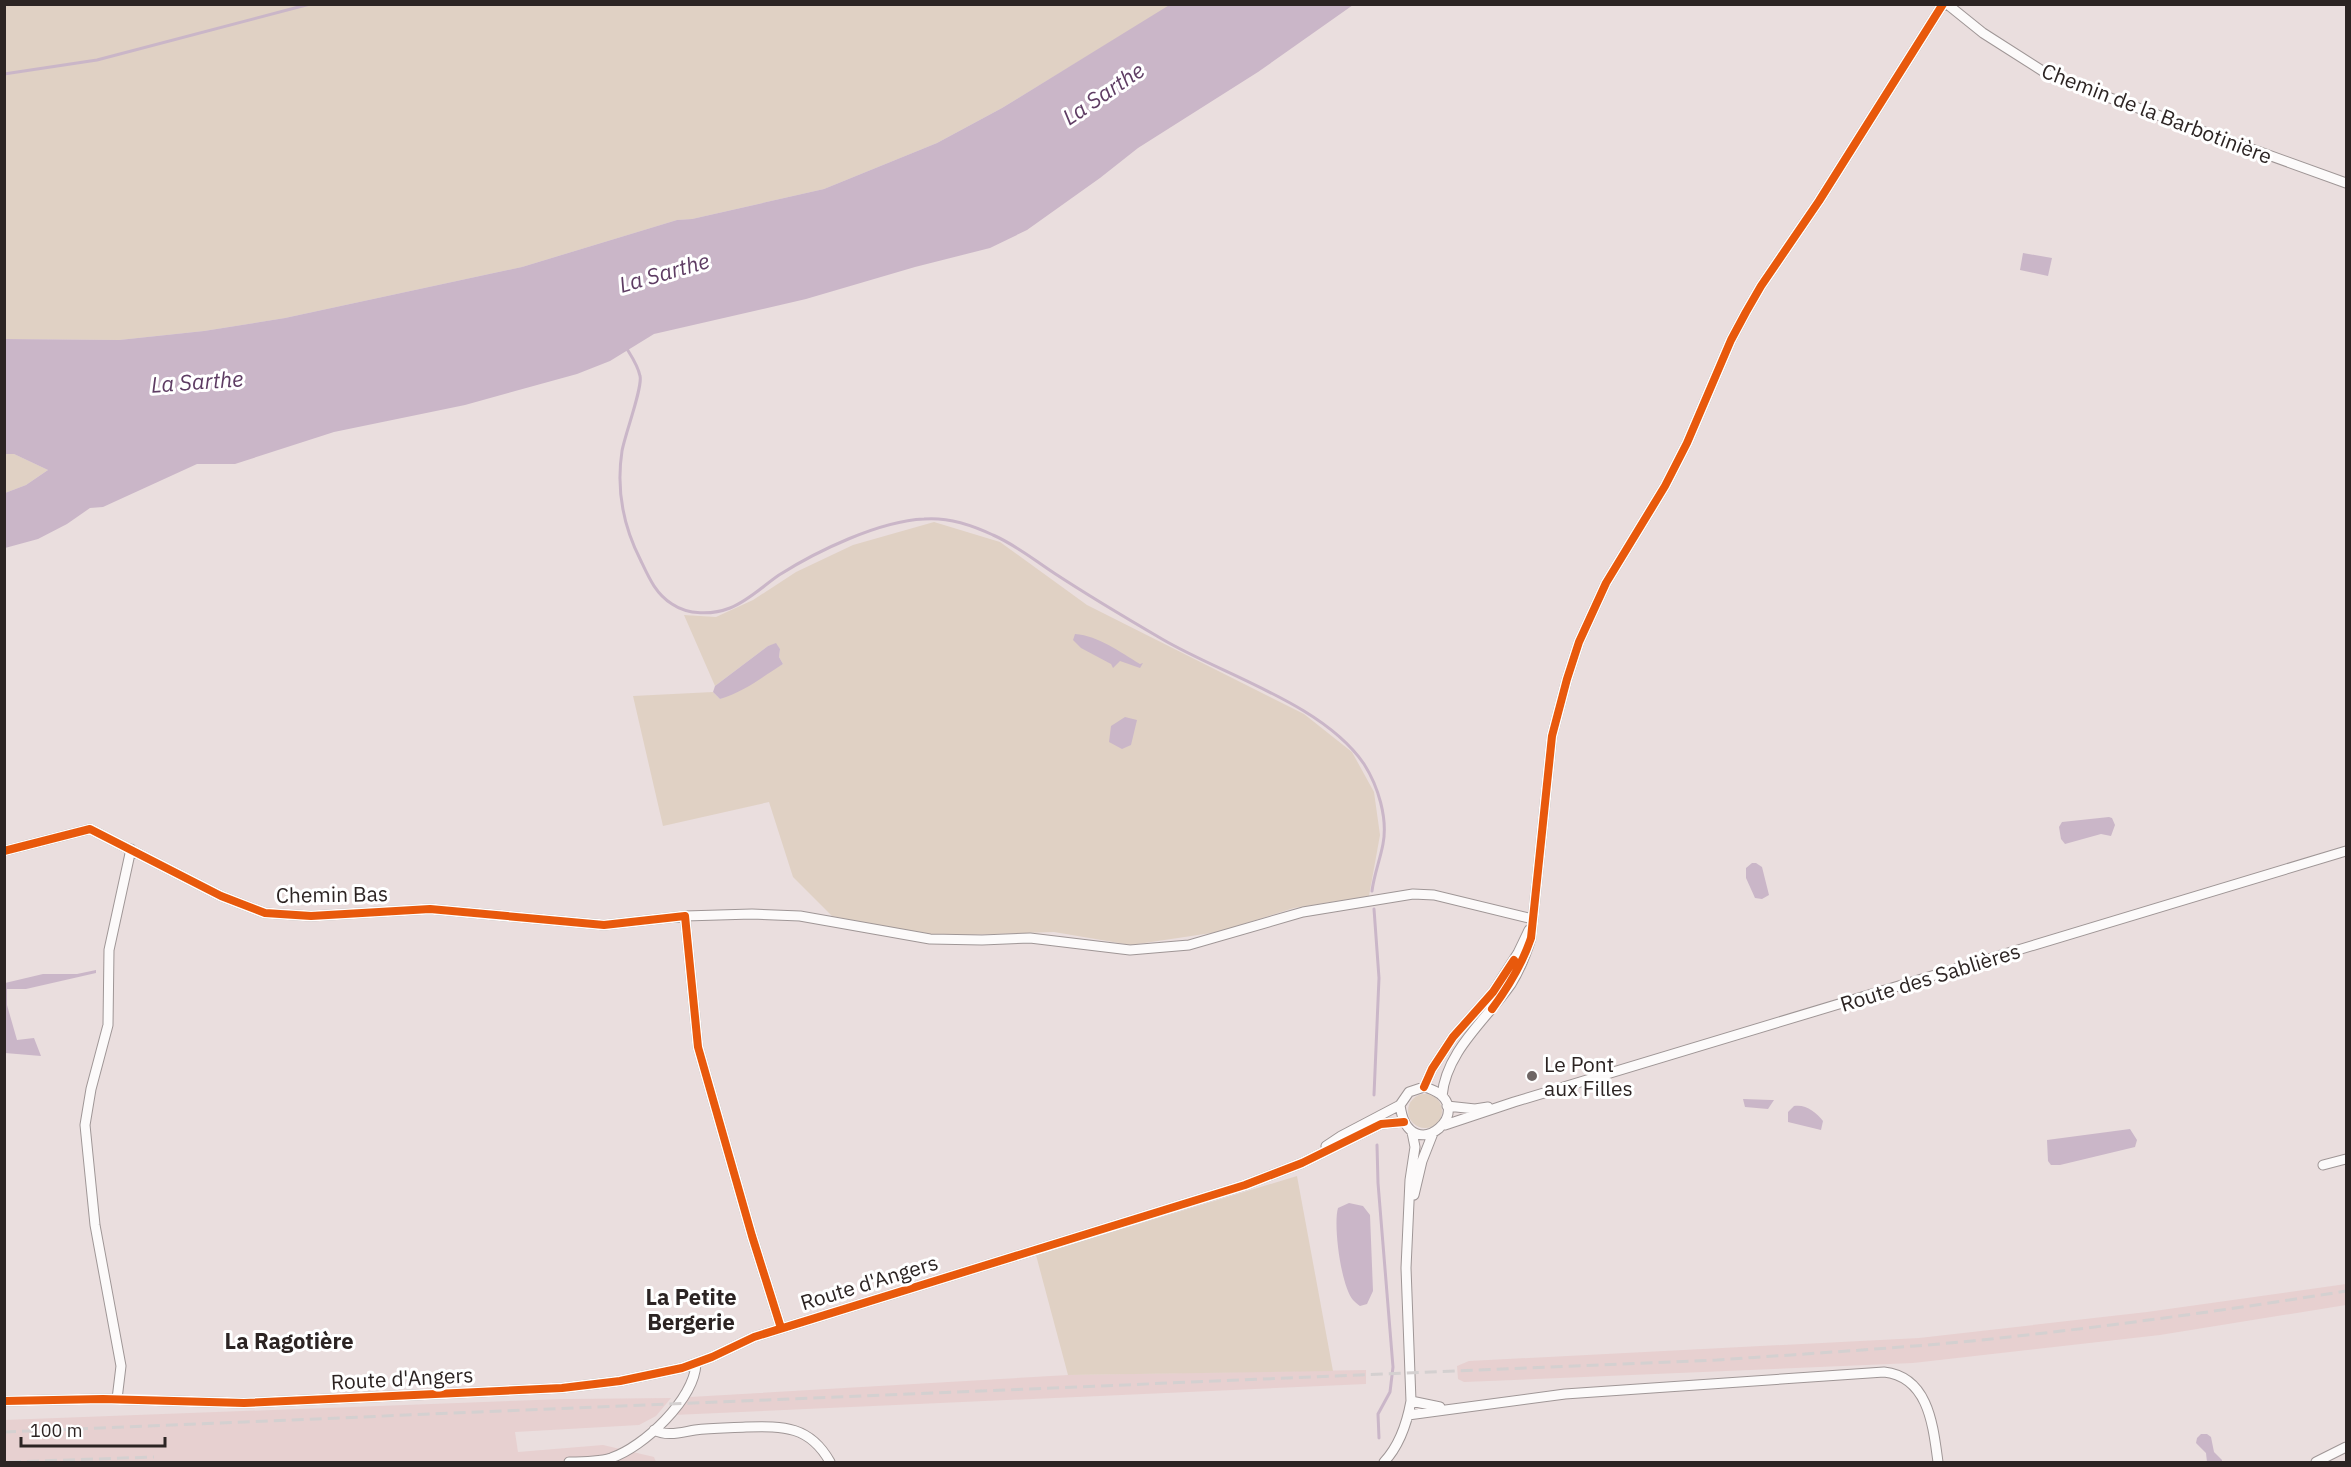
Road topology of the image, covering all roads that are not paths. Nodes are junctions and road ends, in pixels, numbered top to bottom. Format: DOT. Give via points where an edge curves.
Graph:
graph roads {
  1 [pos="1945,4"];
  2 [pos="2346,183"];
  3 [pos="131,849"];
  4 [pos="4,851"];
  5 [pos="2346,851"];
  6 [pos="683,917"];
  7 [pos="1533,919"];
  8 [pos="1424,1088"];
  9 [pos="1442,1096"];
  10 [pos="1514,1102"];
  11 [pos="1400,1105"];
  12 [pos="1447,1106"];
  13 [pos="1404,1122"];
  14 [pos="1445,1125"];
  15 [pos="1412,1132"];
  16 [pos="1433,1133"];
  17 [pos="2346,1159"];
  18 [pos="1302,1163"];
  19 [pos="2323,1165"];
  20 [pos="1409,1215"];
  21 [pos="781,1328"];
  22 [pos="696,1364"];
  23 [pos="117,1399"];
  24 [pos="4,1401"];
  25 [pos="1411,1401"];
  26 [pos="1452,1408"];
  27 [pos="1408,1415"];
  28 [pos="654,1430"];
  29 [pos="2346,1447"];
  30 [pos="569,1462"];
  31 [pos="830,1462"];
  32 [pos="1384,1462"];
  33 [pos="1938,1462"];
  34 [pos="2316,1462"];
  1 -- 2 [label="street, Chemin de la Barbotinière" via="2052,77"];
  1 -- 7 [label="street" via="1746,312 1679,459 1606,583 1583,633 1552,736"];
  3 -- 4 [label="street, Chemin Bas" via="90,829"];
  3 -- 6 [label="street, Chemin Bas" via="221,896 265,913 311,916 430,909 604,925"];
  3 -- 23 [label="street" via="109,950 108,1025 85,1125 95,1225 121,1366"];
  5 -- 10 [label="street, Route des Sablières"];
  6 -- 7 [label="street, Chemin Bas" via="801,916 930,939 1030,938 1130,950 1189,945 1303,912 1413,894 1434,895"];
  6 -- 21 [label="street" via="698,1047"];
  7 -- 8 [label="street" via="1518,953 1493,992 1453,1037"];
  7 -- 9 [label="street" via="1521,967 1458,1052 1443,1080"];
  8 -- 9 [label="street"];
  8 -- 11 [label="street" via="1409,1092"];
  9 -- 12 [label="street"];
  10 -- 12 [label="street, Route des Sablières" via="1474,1109"];
  10 -- 14 [label="street, Route des Sablières"];
  11 -- 13 [label="street"];
  11 -- 18 [label="street, Route d'Angers" via="1341,1136"];
  12 -- 14 [label="street"];
  13 -- 15 [label="street"];
  13 -- 18 [label="street, Route d'Angers" via="1381,1124"];
  14 -- 16 [label="street"];
  15 -- 16 [label="street"];
  15 -- 20 [label="street" via="1415,1147"];
  16 -- 20 [label="street"];
  17 -- 19 [label="street"];
  18 -- 21 [label="street, Route d'Angers" via="1245,1185"];
  20 -- 25 [label="street" via="1406,1268"];
  21 -- 22 [label="street, Route d'Angers" via="749,1338"];
  22 -- 23 [label="street, Route d'Angers" via="620,1382 562,1389 233,1404"];
  22 -- 28 [label="street" via="688,1391"];
  23 -- 24 [label="street, Route d'Angers"];
  25 -- 26 [label="street"];
  25 -- 27 [label="street"];
  26 -- 27 [label="street"];
  26 -- 33 [label="street" via="1565,1394 1884,1372 1904,1378 1921,1394"];
  27 -- 32 [label="street" via="1398,1443"];
  28 -- 30 [label="street" via="609,1459"];
  28 -- 31 [label="street" via="671,1433 788,1428 811,1439"];
  29 -- 34 [label="street"];
}
